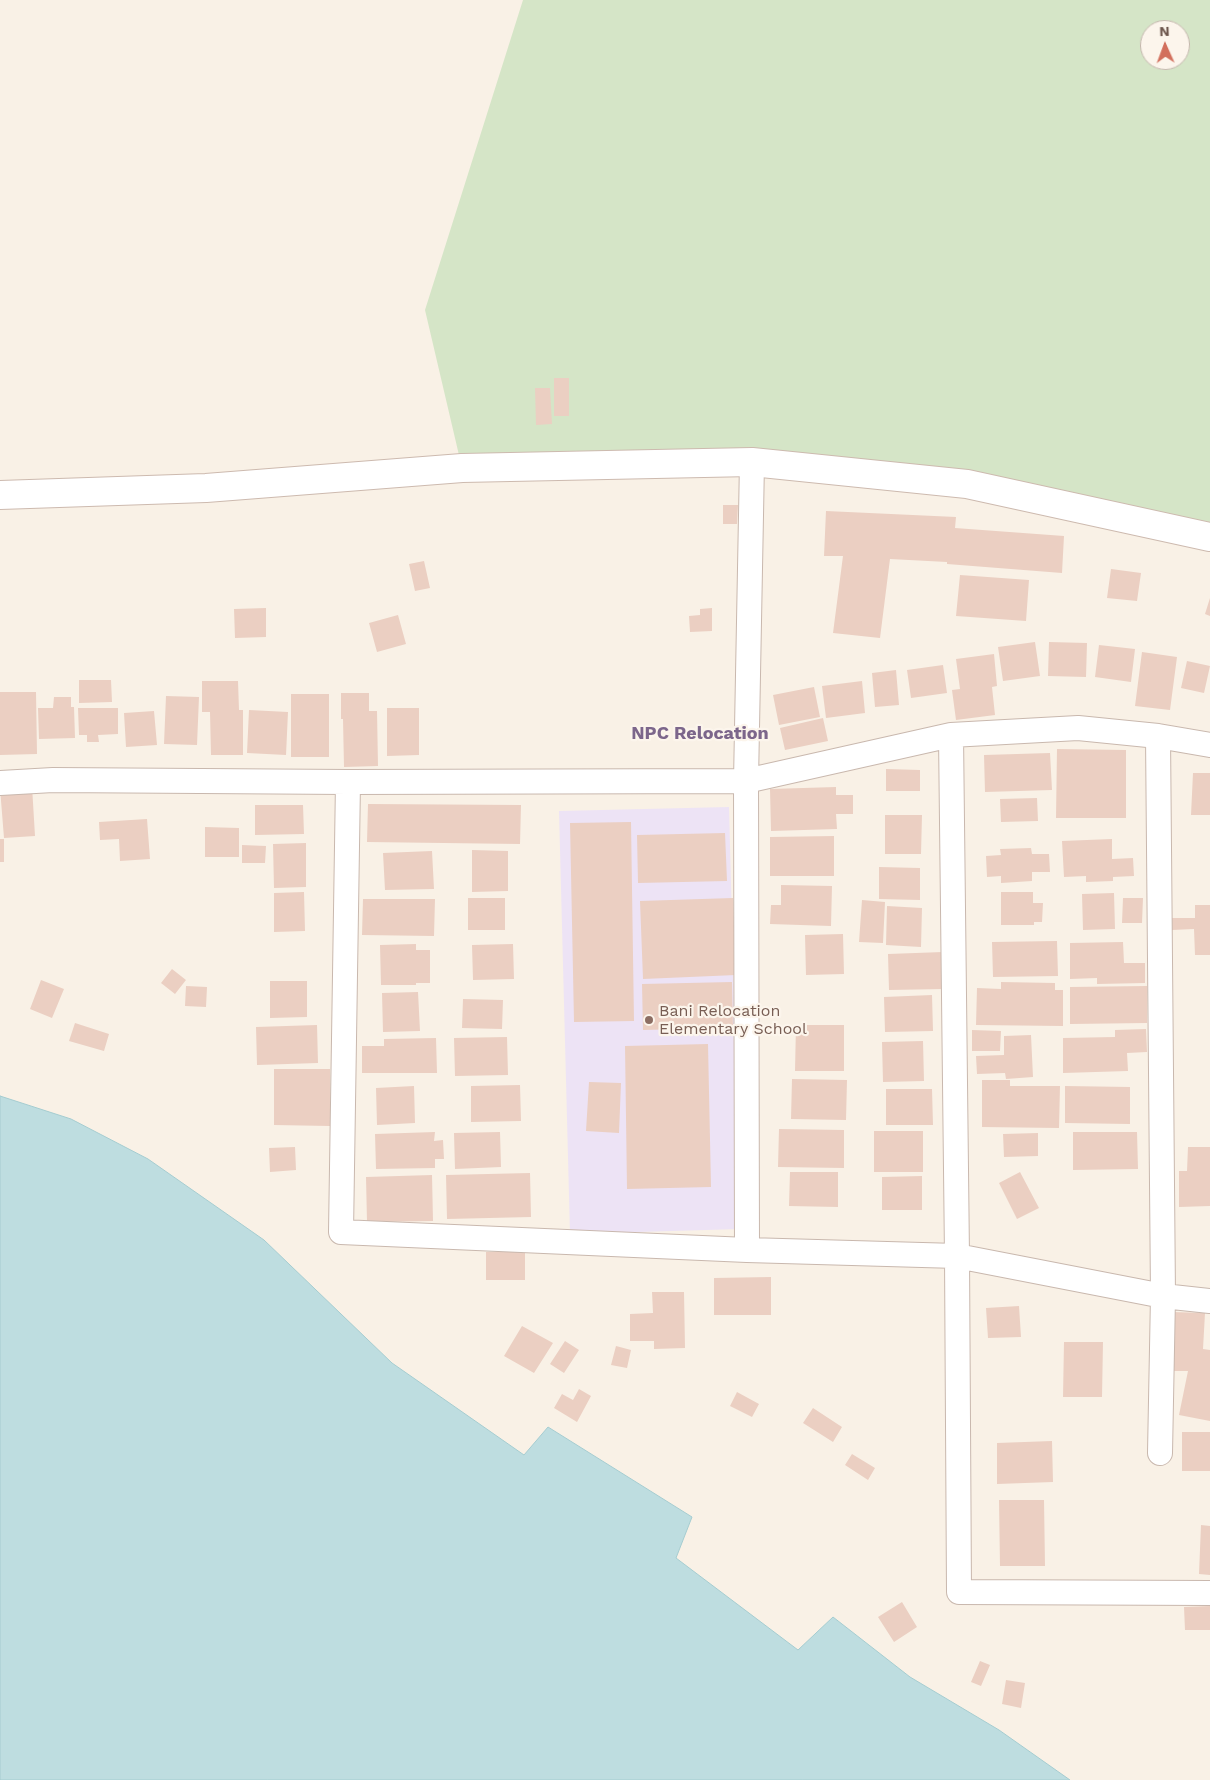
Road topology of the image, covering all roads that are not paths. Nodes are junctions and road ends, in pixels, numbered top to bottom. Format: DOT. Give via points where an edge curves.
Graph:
graph roads {
  1 [pos="752,462"];
  2 [pos="0,495"];
  3 [pos="1210,537"];
  4 [pos="951,735"];
  5 [pos="1158,736"];
  6 [pos="1210,745"];
  7 [pos="348,782"];
  8 [pos="746,782"];
  9 [pos="0,783"];
  10 [pos="747,1250"];
  11 [pos="958,1256"];
  12 [pos="1162,1296"];
  13 [pos="1210,1302"];
  14 [pos="1160,1453"];
  15 [pos="1210,1593"];
  1 -- 2 [label="street" via="462,468 206,488"];
  1 -- 3 [label="street" via="967,484"];
  1 -- 8 [label="street"];
  4 -- 5 [label="street" via="1078,728"];
  4 -- 8 [label="street"];
  4 -- 11 [label="street"];
  5 -- 6 [label="street"];
  5 -- 12 [label="street"];
  7 -- 8 [label="street"];
  7 -- 9 [label="street" via="53,780"];
  7 -- 10 [label="street" via="340,1232"];
  8 -- 10 [label="street"];
  10 -- 11 [label="street"];
  11 -- 12 [label="street"];
  11 -- 15 [label="street" via="959,1592"];
  12 -- 13 [label="street"];
  12 -- 14 [label="street"];
}
